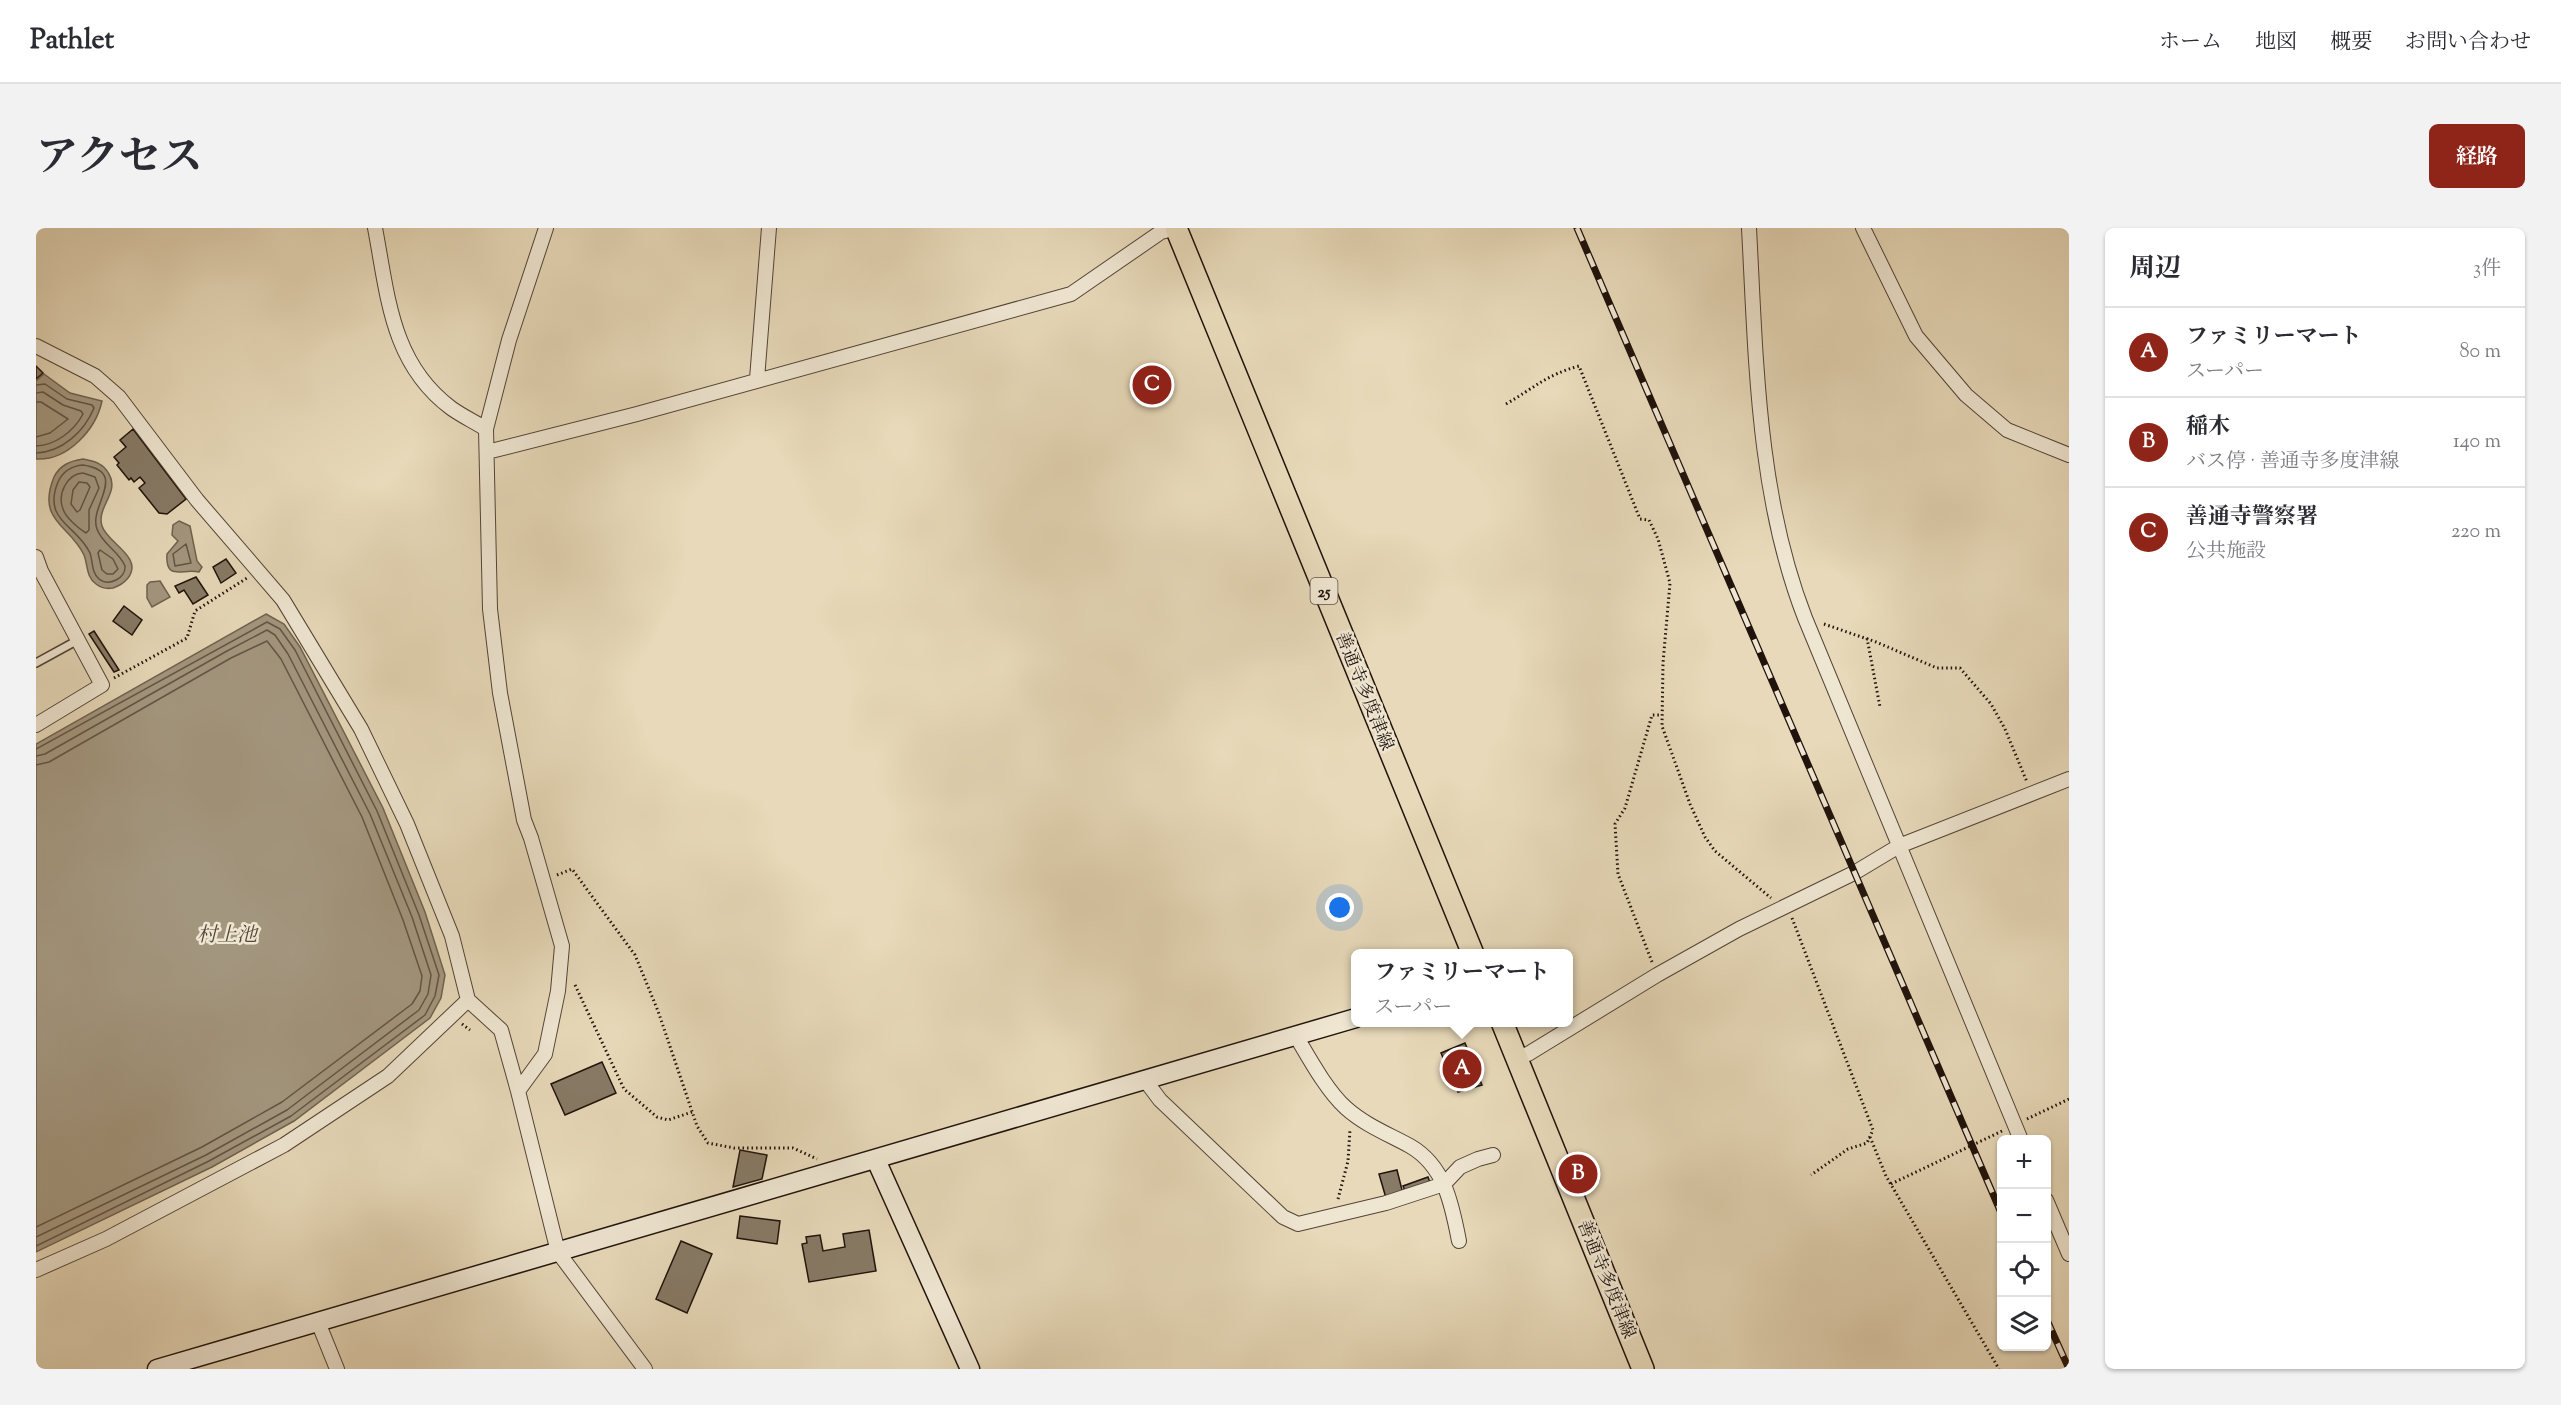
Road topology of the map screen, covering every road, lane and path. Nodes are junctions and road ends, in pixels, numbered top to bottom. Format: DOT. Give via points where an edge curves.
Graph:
graph roads {
  1 [pos="375,228"];
  2 [pos="546,228"];
  3 [pos="770,228"];
  4 [pos="1176,228"];
  5 [pos="1749,228"];
  6 [pos="1863,228"];
  7 [pos="36,346"];
  8 [pos="757,379"];
  9 [pos="1506,404"];
  10 [pos="486,429"];
  11 [pos="487,452"];
  12 [pos="2069,455"];
  13 [pos="36,558"];
  14 [pos="258,571"];
  15 [pos="1805,618"];
  16 [pos="1867,638"];
  17 [pos="78,640"];
  18 [pos="37,662"];
  19 [pos="102,685"];
  20 [pos="1880,706"];
  21 [pos="1661,715"];
  22 [pos="36,725"];
  23 [pos="2069,779"];
  24 [pos="2033,794"];
  25 [pos="1899,846"];
  26 [pos="543,880"];
  27 [pos="1783,908"];
  28 [pos="1471,949"];
  29 [pos="561,956"];
  30 [pos="1657,975"];
  31 [pos="468,1000"];
  32 [pos="1351,1020"];
  33 [pos="1573,1026"];
  34 [pos="1504,1027"];
  35 [pos="1572,1027"];
  36 [pos="1296,1036"];
  37 [pos="1516,1057"];
  38 [pos="1145,1080"];
  39 [pos="518,1091"];
  40 [pos="2069,1099"];
  41 [pos="1348,1110"];
  42 [pos="692,1112"];
  43 [pos="2015,1124"];
  44 [pos="2019,1135"];
  45 [pos="1870,1137"];
  46 [pos="1493,1155"];
  47 [pos="876,1160"];
  48 [pos="831,1172"];
  49 [pos="1811,1175"];
  50 [pos="1444,1184"];
  51 [pos="1891,1184"];
  52 [pos="2051,1212"];
  53 [pos="1334,1215"];
  54 [pos="1460,1242"];
  55 [pos="558,1252"];
  56 [pos="2069,1254"];
  57 [pos="36,1270"];
  58 [pos="318,1322"];
  59 [pos="157,1369"];
  60 [pos="337,1369"];
  61 [pos="645,1369"];
  62 [pos="970,1369"];
  63 [pos="1643,1369"];
  64 [pos="1999,1369"];
  1 -- 10 [label="street" via="389,310 404,351 420,378 451,408"];
  2 -- 10 [label="street" via="508,340"];
  3 -- 8 [label="street"];
  4 -- 8 [label="street" via="1161,232 1071,294"];
  4 -- 28 [label="main road, 善通寺多度津線 / 25"];
  5 -- 15 [label="street" via="1758,402 1774,509 1788,571"];
  6 -- 12 [label="street" via="1916,336 1966,394 2007,430"];
  7 -- 14 [label="street" via="95,376 118,397 197,500"];
  8 -- 11 [label="street"];
  9 -- 21 [label="path" via="1543,379 1579,366 1640,519 1649,520 1666,564 1670,583"];
  10 -- 11 [label="street"];
  11 -- 26 [label="street" via="490,609 500,693 524,820"];
  13 -- 17 [label="street"];
  14 -- 19 [label="path" via="195,610 188,638"];
  14 -- 31 [label="street" via="283,600 361,729 407,824 448,926"];
  15 -- 16 [label="path"];
  15 -- 25 [label="street"];
  16 -- 20 [label="path"];
  16 -- 24 [label="path" via="1937,668 1960,668 1991,704"];
  17 -- 18 [label="lane"];
  17 -- 19 [label="street"];
  19 -- 22 [label="street"];
  21 -- 27 [label="path" via="1705,837 1715,851"];
  21 -- 30 [label="path" via="1652,715 1629,797 1615,824 1618,874"];
  23 -- 24 [label="street"];
  24 -- 25 [label="street"];
  25 -- 27 [label="street"];
  25 -- 43 [label="street"];
  26 -- 29 [label="street" via="562,946"];
  26 -- 42 [label="path" via="572,869 635,955"];
  27 -- 30 [label="street"];
  27 -- 45 [label="path" via="1873,1130"];
  29 -- 39 [label="street" via="545,1054"];
  29 -- 42 [label="path" via="624,1089 657,1117 668,1120"];
  30 -- 33 [label="street"];
  31 -- 39 [label="street" via="501,1030"];
  31 -- 57 [label="street" via="388,1076 284,1145 106,1239"];
  32 -- 36 [label="street"];
  34 -- 37 [label="main road, 善通寺多度津線"];
  35 -- 37 [label="street" via="1528,1054"];
  36 -- 38 [label="street"];
  36 -- 41 [label="street" via="1314,1067"];
  37 -- 63 [label="main road, 善通寺多度津線"];
  38 -- 47 [label="street"];
  38 -- 53 [label="street" via="1160,1100 1283,1217 1298,1224"];
  39 -- 55 [label="street"];
  40 -- 43 [label="path"];
  41 -- 50 [label="street" via="1374,1129 1421,1153 1436,1168"];
  41 -- 53 [label="path" via="1348,1161"];
  42 -- 48 [label="path" via="708,1143 734,1148 793,1148 820,1160"];
  43 -- 44 [label="street"];
  43 -- 51 [label="path"];
  45 -- 49 [label="path" via="1867,1143 1848,1149"];
  45 -- 51 [label="path"];
  46 -- 50 [label="street" via="1460,1167"];
  47 -- 48 [label="street"];
  47 -- 62 [label="street"];
  48 -- 55 [label="street"];
  50 -- 53 [label="street"];
  50 -- 54 [label="street"];
  51 -- 64 [label="path"];
  52 -- 56 [label="street"];
  55 -- 58 [label="street"];
  55 -- 61 [label="street"];
  58 -- 59 [label="street"];
  58 -- 60 [label="street"];
}
